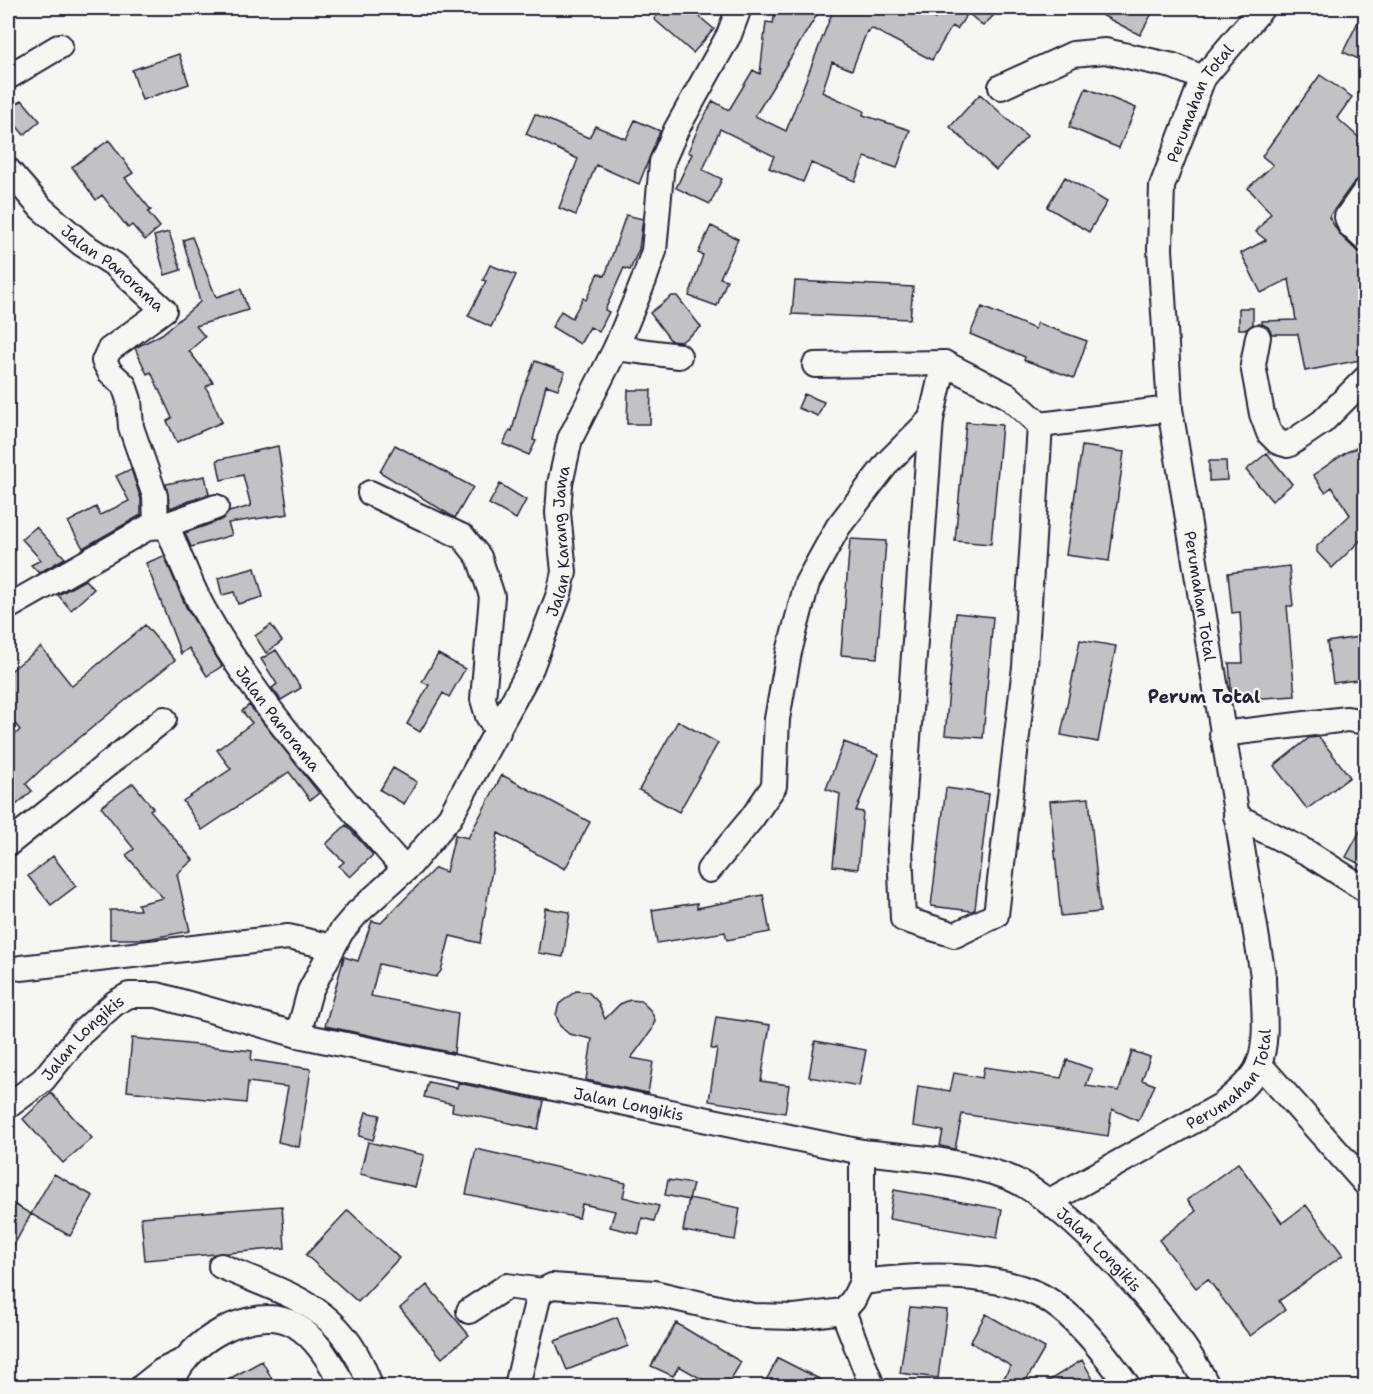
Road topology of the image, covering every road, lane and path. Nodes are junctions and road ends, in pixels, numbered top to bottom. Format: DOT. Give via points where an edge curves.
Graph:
graph roads {
  1 [pos="739,8"];
  2 [pos="1262,8"];
  3 [pos="60,46"];
  4 [pos="8,77"];
  5 [pos="1203,78"];
  6 [pos="1001,87"];
  7 [pos="8,170"];
  8 [pos="1365,190"];
  9 [pos="1365,240"];
  10 [pos="1258,337"];
  11 [pos="616,348"];
  12 [pos="679,356"];
  13 [pos="944,363"];
  14 [pos="815,365"];
  15 [pos="1365,378"];
  16 [pos="1170,409"];
  17 [pos="931,419"];
  18 [pos="1040,425"];
  19 [pos="370,493"];
  20 [pos="216,507"];
  21 [pos="160,525"];
  22 [pos="8,607"];
  23 [pos="164,719"];
  24 [pos="1365,722"];
  25 [pos="498,732"];
  26 [pos="1222,734"];
  27 [pos="1236,816"];
  28 [pos="8,844"];
  29 [pos="405,870"];
  30 [pos="709,870"];
  31 [pos="1365,890"];
  32 [pos="333,947"];
  33 [pos="21,968"];
  34 [pos="298,1035"];
  35 [pos="1259,1065"];
  36 [pos="8,1106"];
  37 [pos="862,1152"];
  38 [pos="1365,1184"];
  39 [pos="1048,1202"];
  40 [pos="221,1266"];
  41 [pos="862,1282"];
  42 [pos="542,1291"];
  43 [pos="469,1311"];
  44 [pos="843,1311"];
  45 [pos="185,1360"];
  46 [pos="143,1386"];
  47 [pos="172,1386"];
  48 [pos="344,1386"];
  49 [pos="370,1386"];
  50 [pos="517,1386"];
  51 [pos="872,1386"];
  52 [pos="1128,1386"];
  53 [pos="1207,1386"];
  1 -- 11 [label="street, Jalan Karang Jawa" via="729,35 662,162 654,251"];
  2 -- 5 [label="street, Perumahan Total"];
  3 -- 4 [label="street"];
  5 -- 6 [label="street" via="1190,71 1105,51 1073,54"];
  5 -- 16 [label="street, Perumahan Total" via="1162,186 1160,249"];
  7 -- 21 [label="street, Jalan Panorama" via="40,208 82,244 115,265 164,310 109,351 104,361 124,385 131,427 155,496"];
  8 -- 9 [label="street" via="1347,217"];
  10 -- 15 [label="street" via="1253,365 1262,414 1269,433 1278,442 1288,445 1322,422"];
  11 -- 12 [label="street"];
  11 -- 25 [label="street, Jalan Karang Jawa" via="570,439 560,484 558,513 564,572 559,594 531,668"];
  13 -- 14 [label="street"];
  13 -- 17 [label="street"];
  13 -- 18 [label="street" via="1008,396"];
  16 -- 18 [label="street"];
  16 -- 26 [label="street, Perumahan Total"];
  17 -- 18 [label="street" via="900,849 903,919 955,935 996,915 1025,667"];
  17 -- 30 [label="street" via="888,462 838,527 807,584 777,719 774,786"];
  19 -- 25 [label="street" via="463,537 479,557 492,596 483,699"];
  20 -- 21 [label="street"];
  21 -- 22 [label="street"];
  21 -- 29 [label="street, Jalan Panorama" via="169,531 204,609 252,684"];
  23 -- 28 [label="street"];
  24 -- 26 [label="street" via="1347,718"];
  25 -- 29 [label="street, Jalan Karang Jawa" via="450,817"];
  26 -- 27 [label="street, Perumahan Total"];
  27 -- 31 [label="street" via="1308,853"];
  27 -- 35 [label="street, Perumahan Total" via="1263,976"];
  29 -- 32 [label="street, Jalan Karang Jawa" via="357,913"];
  32 -- 33 [label="street" via="288,937"];
  32 -- 34 [label="street, Jalan Karang Jawa" via="310,991"];
  34 -- 36 [label="street, Jalan Longikis" via="157,995 129,995 81,1033 43,1080"];
  34 -- 37 [label="street, Jalan Longikis"];
  35 -- 38 [label="street"];
  35 -- 39 [label="street, Perumahan Total" via="1222,1105"];
  37 -- 39 [label="street, Jalan Longikis" via="951,1161 1006,1176"];
  37 -- 41 [label="street"];
  39 -- 53 [label="street, Jalan Longikis" via="1113,1263 1176,1333"];
  40 -- 49 [label="street" via="300,1298 323,1313 359,1359"];
  41 -- 44 [label="street"];
  41 -- 52 [label="street" via="911,1275 956,1277 1035,1293 1068,1316 1109,1359"];
  42 -- 43 [label="street" via="507,1286"];
  42 -- 44 [label="street" via="552,1286 654,1293 752,1316 821,1316"];
  42 -- 50 [label="street"];
  44 -- 51 [label="street"];
  45 -- 46 [label="street"];
  45 -- 47 [label="street"];
  45 -- 48 [label="street" via="215,1335 244,1320 276,1318 294,1324 309,1336 324,1352"];
}
